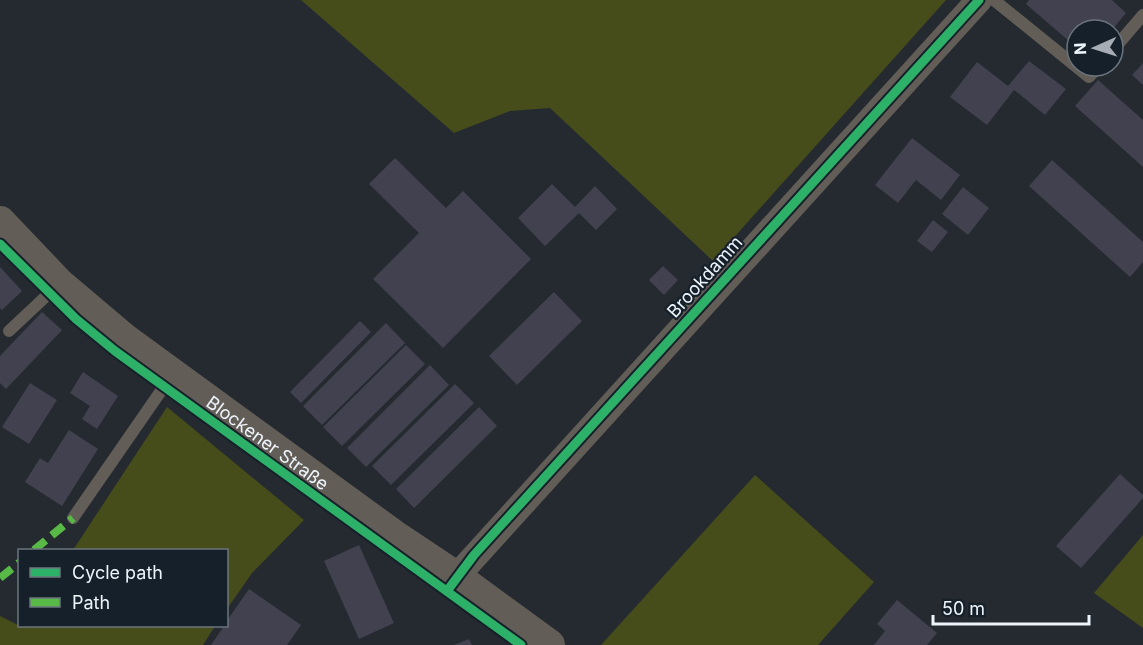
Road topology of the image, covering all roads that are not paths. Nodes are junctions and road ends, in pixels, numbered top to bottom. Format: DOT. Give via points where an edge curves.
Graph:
graph roads {
  1 [pos="979,0"];
  2 [pos="994,0"];
  3 [pos="1143,15"];
  4 [pos="1125,36"];
  5 [pos="1065,58"];
  6 [pos="0,222"];
  7 [pos="59,284"];
  8 [pos="9,331"];
  9 [pos="173,374"];
  10 [pos="73,518"];
  11 [pos="456,577"];
  12 [pos="549,645"];
  1 -- 11 [label="street, Brookdamm"];
  2 -- 5 [label="lane"];
  3 -- 4 [label="lane"];
  6 -- 7 [label="street, Blockener Straße"];
  7 -- 8 [label="lane"];
  7 -- 9 [label="street, Blockener Straße"];
  9 -- 10 [label="lane"];
  9 -- 11 [label="street, Blockener Straße"];
  11 -- 12 [label="street, Blockener Straße"];
}
